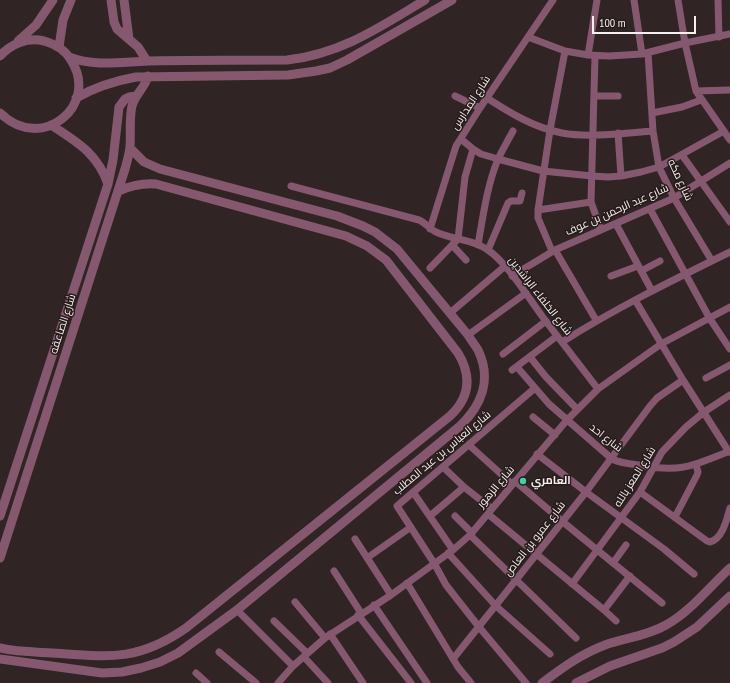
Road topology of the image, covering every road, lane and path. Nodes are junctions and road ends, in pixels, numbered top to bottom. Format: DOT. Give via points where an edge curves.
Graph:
graph roads {
  1 [pos="53,0"];
  2 [pos="71,0"];
  3 [pos="111,0"];
  4 [pos="124,0"];
  5 [pos="425,0"];
  6 [pos="452,0"];
  7 [pos="553,0"];
  8 [pos="597,0"];
  9 [pos="634,0"];
  10 [pos="678,0"];
  11 [pos="718,0"];
  12 [pos="395,18"];
  13 [pos="402,30"];
  14 [pos="730,34"];
  15 [pos="528,37"];
  16 [pos="719,37"];
  17 [pos="129,39"];
  18 [pos="685,43"];
  19 [pos="59,47"];
  20 [pos="566,50"];
  21 [pos="5,51"];
  22 [pos="645,54"];
  23 [pos="591,56"];
  24 [pos="69,57"];
  25 [pos="148,61"];
  26 [pos="148,76"];
  27 [pos="730,90"];
  28 [pos="696,91"];
  29 [pos="136,96"];
  30 [pos="455,96"];
  31 [pos="594,96"];
  32 [pos="618,96"];
  33 [pos="76,98"];
  34 [pos="487,98"];
  35 [pos="701,100"];
  36 [pos="480,108"];
  37 [pos="0,113"];
  38 [pos="652,114"];
  39 [pos="51,125"];
  40 [pos="550,130"];
  41 [pos="724,130"];
  42 [pos="513,131"];
  43 [pos="653,132"];
  44 [pos="618,133"];
  45 [pos="593,134"];
  46 [pos="461,139"];
  47 [pos="730,140"];
  48 [pos="130,148"];
  49 [pos="473,149"];
  50 [pos="682,155"];
  51 [pos="498,159"];
  52 [pos="730,163"];
  53 [pos="659,167"];
  54 [pos="160,169"];
  55 [pos="544,171"];
  56 [pos="592,176"];
  57 [pos="621,176"];
  58 [pos="700,182"];
  59 [pos="108,184"];
  60 [pos="156,184"];
  61 [pos="291,186"];
  62 [pos="119,191"];
  63 [pos="522,193"];
  64 [pos="674,198"];
  65 [pos="591,202"];
  66 [pos="650,209"];
  67 [pos="538,210"];
  68 [pos="730,222"];
  69 [pos="616,224"];
  70 [pos="430,229"];
  71 [pos="601,230"];
  72 [pos="458,239"];
  73 [pos="452,245"];
  74 [pos="478,245"];
  75 [pos="488,250"];
  76 [pos="554,250"];
  77 [pos="730,252"];
  78 [pos="466,260"];
  79 [pos="660,261"];
  80 [pos="712,261"];
  81 [pos="504,266"];
  82 [pos="430,268"];
  83 [pos="640,268"];
  84 [pos="685,274"];
  85 [pos="512,276"];
  86 [pos="611,276"];
  87 [pos="652,291"];
  88 [pos="526,293"];
  89 [pos="635,300"];
  90 [pos="730,307"];
  91 [pos="450,313"];
  92 [pos="710,318"];
  93 [pos="596,320"];
  94 [pos="546,321"];
  95 [pos="468,335"];
  96 [pos="560,339"];
  97 [pos="661,344"];
  98 [pos="730,349"];
  99 [pos="503,354"];
  100 [pos="530,356"];
  101 [pos="730,365"];
  102 [pos="706,378"];
  103 [pos="683,380"];
  104 [pos="535,388"];
  105 [pos="598,388"];
  106 [pos="730,395"];
  107 [pos="577,408"];
  108 [pos="704,412"];
  109 [pos="533,417"];
  110 [pos="567,420"];
  111 [pos="555,434"];
  112 [pos="469,445"];
  113 [pos="729,451"];
  114 [pos="537,454"];
  115 [pos="612,459"];
  116 [pos="696,465"];
  117 [pos="443,467"];
  118 [pos="653,468"];
  119 [pos="514,483"];
  120 [pos="464,487"];
  121 [pos="413,492"];
  122 [pos="586,492"];
  123 [pos="640,492"];
  124 [pos="443,494"];
  125 [pos="448,500"];
  126 [pos="730,508"];
  127 [pos="490,511"];
  128 [pos="0,516"];
  129 [pos="430,516"];
  130 [pos="455,516"];
  131 [pos="675,517"];
  132 [pos="622,518"];
  133 [pos="562,522"];
  134 [pos="411,527"];
  135 [pos="471,534"];
  136 [pos="355,539"];
  137 [pos="626,546"];
  138 [pos="451,551"];
  139 [pos="598,551"];
  140 [pos="536,555"];
  141 [pos="0,558"];
  142 [pos="367,558"];
  143 [pos="434,563"];
  144 [pos="613,563"];
  145 [pos="730,568"];
  146 [pos="334,571"];
  147 [pos="694,574"];
  148 [pos="630,576"];
  149 [pos="516,581"];
  150 [pos="407,583"];
  151 [pos="572,584"];
  152 [pos="391,595"];
  153 [pos="730,596"];
  154 [pos="295,602"];
  155 [pos="662,603"];
  156 [pos="374,605"];
  157 [pos="496,606"];
  158 [pos="238,610"];
  159 [pos="604,610"];
  160 [pos="360,614"];
  161 [pos="274,621"];
  162 [pos="616,621"];
  163 [pos="478,627"];
  164 [pos="327,636"];
  165 [pos="576,638"];
  166 [pos="0,648"];
  167 [pos="10,650"];
  168 [pos="219,652"];
  169 [pos="550,654"];
  170 [pos="306,655"];
  171 [pos="453,659"];
  172 [pos="4,660"];
  173 [pos="293,666"];
  174 [pos="196,673"];
  175 [pos="207,683"];
  176 [pos="256,683"];
  177 [pos="278,683"];
  178 [pos="328,683"];
  179 [pos="363,683"];
  180 [pos="411,683"];
  181 [pos="427,683"];
  182 [pos="470,683"];
  183 [pos="526,683"];
  184 [pos="542,683"];
  185 [pos="576,683"];
  1 -- 21 [label="street" via="36,25"];
  2 -- 19 [label="street" via="63,20"];
  3 -- 17 [label="street" via="115,26"];
  4 -- 17 [label="street"];
  5 -- 12 [label="street"];
  6 -- 13 [label="street"];
  7 -- 15 [label="street, شارع المدارس"];
  8 -- 23 [label="street"];
  9 -- 22 [label="street, شارع مكه"];
  10 -- 18 [label="street"];
  11 -- 16 [label="street"];
  12 -- 13 [label="street"];
  12 -- 25 [label="street" via="341,47 313,56 287,60"];
  13 -- 26 [label="street" via="347,60 316,71 288,75"];
  14 -- 16 [label="street"];
  15 -- 20 [label="street"];
  15 -- 34 [label="street, شارع المدارس"];
  16 -- 18 [label="street"];
  17 -- 25 [label="street"];
  18 -- 22 [label="street"];
  18 -- 28 [label="street"];
  19 -- 21 [label="street" via="36,40 22,42"];
  19 -- 24 [label="street"];
  20 -- 23 [label="street"];
  20 -- 40 [label="street"];
  22 -- 23 [label="street"];
  22 -- 38 [label="street, شارع مكه"];
  23 -- 31 [label="street"];
  24 -- 25 [label="street" via="99,64"];
  24 -- 33 [label="street" via="77,72"];
  26 -- 29 [label="street, شارع الصاعقه" via="145,86"];
  26 -- 33 [label="street" via="112,82"];
  27 -- 28 [label="street"];
  28 -- 35 [label="street"];
  29 -- 48 [label="street, شارع الصاعقه" via="131,109"];
  29 -- 59 [label="street, شارع الصاعقه" via="128,97 119,107"];
  30 -- 36 [label="street"];
  31 -- 32 [label="street"];
  31 -- 45 [label="street"];
  33 -- 39 [label="street" via="67,114"];
  34 -- 36 [label="street, شارع المدارس"];
  34 -- 40 [label="street" via="523,119"];
  35 -- 38 [label="street" via="682,108"];
  35 -- 41 [label="street"];
  36 -- 46 [label="street, شارع المدارس"];
  37 -- 39 [label="street" via="23,128 42,128"];
  38 -- 43 [label="street, شارع مكه"];
  39 -- 59 [label="street" via="89,152 100,165"];
  40 -- 45 [label="street"];
  40 -- 55 [label="street"];
  41 -- 47 [label="street"];
  41 -- 50 [label="street"];
  42 -- 51 [label="street"];
  43 -- 44 [label="street"];
  43 -- 53 [label="street, شارع مكه"];
  44 -- 45 [label="street"];
  44 -- 57 [label="street"];
  45 -- 56 [label="street"];
  46 -- 49 [label="street"];
  46 -- 70 [label="street, شارع المدارس" via="455,149"];
  48 -- 54 [label="street" via="144,162"];
  48 -- 62 [label="street, شارع الصاعقه"];
  49 -- 51 [label="street"];
  49 -- 72 [label="street" via="465,177"];
  50 -- 53 [label="street"];
  50 -- 58 [label="street"];
  51 -- 55 [label="street"];
  51 -- 74 [label="street" via="488,192"];
  52 -- 58 [label="street, شارع عبد الرحمن بن عوف"];
  53 -- 57 [label="street"];
  53 -- 64 [label="street, شارع مكه"];
  54 -- 60 [label="street"];
  54 -- 91 [label="street" via="337,216 363,226 397,249"];
  55 -- 56 [label="street"];
  55 -- 67 [label="street"];
  56 -- 57 [label="street"];
  56 -- 65 [label="street"];
  58 -- 64 [label="street, شارع عبد الرحمن بن عوف"];
  58 -- 68 [label="street"];
  59 -- 128 [label="street, شارع الصاعقه"];
  60 -- 62 [label="street" via="139,184"];
  60 -- 167 [label="street" via="346,236 367,246 386,260 458,353 466,371 466,391 463,400 450,416 172,638 150,648 121,656"];
  61 -- 70 [label="street, شارع الخلفاء الراشدين" via="419,220"];
  62 -- 141 [label="street, شارع الصاعقه"];
  63 -- 75 [label="street" via="520,201 508,203"];
  64 -- 66 [label="street, شارع عبد الرحمن بن عوف"];
  64 -- 80 [label="street, شارع مكه"];
  65 -- 67 [label="street"];
  65 -- 71 [label="street"];
  66 -- 69 [label="street, شارع عبد الرحمن بن عوف"];
  66 -- 84 [label="street"];
  67 -- 76 [label="street" via="538,218"];
  69 -- 71 [label="street, شارع عبد الرحمن بن عوف"];
  69 -- 83 [label="street"];
  70 -- 72 [label="street, شارع الخلفاء الراشدين"];
  71 -- 76 [label="street, شارع عبد الرحمن بن عوف"];
  72 -- 73 [label="street"];
  72 -- 74 [label="street, شارع الخلفاء الراشدين"];
  73 -- 78 [label="street"];
  73 -- 82 [label="street"];
  74 -- 75 [label="street, شارع الخلفاء الراشدين"];
  75 -- 81 [label="street, شارع الخلفاء الراشدين"];
  76 -- 85 [label="street, شارع عبد الرحمن بن عوف"];
  76 -- 93 [label="street"];
  77 -- 80 [label="street"];
  79 -- 83 [label="street"];
  80 -- 84 [label="street"];
  81 -- 85 [label="street, شارع الخلفاء الراشدين"];
  81 -- 91 [label="street"];
  83 -- 86 [label="street"];
  83 -- 87 [label="street"];
  84 -- 87 [label="street"];
  84 -- 92 [label="street"];
  85 -- 88 [label="street, شارع الخلفاء الراشدين"];
  87 -- 89 [label="street"];
  88 -- 94 [label="street, شارع الخلفاء الراشدين"];
  88 -- 95 [label="street"];
  89 -- 93 [label="street"];
  89 -- 97 [label="street"];
  90 -- 92 [label="street, شارع الزهور"];
  91 -- 95 [label="street"];
  92 -- 97 [label="street, شارع الزهور"];
  92 -- 98 [label="street"];
  93 -- 96 [label="street"];
  94 -- 96 [label="street, شارع الخلفاء الراشدين"];
  94 -- 99 [label="street"];
  95 -- 158 [label="street" via="478,350 485,377 483,391 471,416"];
  96 -- 100 [label="street"];
  96 -- 105 [label="street, شارع الخلفاء الراشدين"];
  97 -- 103 [label="street"];
  97 -- 105 [label="street, شارع الزهور"];
  100 -- 104 [label="street, شارع احد" via="514,368"];
  100 -- 107 [label="street" via="546,377"];
  101 -- 102 [label="street"];
  103 -- 108 [label="street"];
  103 -- 115 [label="street, شارع عمرو بن العاص" via="650,406"];
  104 -- 110 [label="street, شارع احد"];
  104 -- 112 [label="street, شارع العباس بن عبد المطلب"];
  105 -- 107 [label="street, شارع الزهور"];
  106 -- 108 [label="street, شارع المعز بالله"];
  107 -- 110 [label="street, شارع الزهور"];
  108 -- 113 [label="street"];
  108 -- 118 [label="street, شارع المعز بالله" via="662,452"];
  109 -- 111 [label="street"];
  110 -- 111 [label="street, شارع الزهور"];
  110 -- 115 [label="street, شارع احد"];
  111 -- 114 [label="street, شارع الزهور"];
  112 -- 117 [label="street, شارع العباس بن عبد المطلب"];
  112 -- 119 [label="street"];
  113 -- 116 [label="street, شارع احد"];
  114 -- 119 [label="street, شارع الزهور"];
  114 -- 122 [label="street"];
  115 -- 118 [label="street, شارع احد"];
  115 -- 122 [label="street, شارع عمرو بن العاص"];
  116 -- 118 [label="street, شارع احد" via="676,469"];
  116 -- 131 [label="street" via="697,475"];
  117 -- 120 [label="street"];
  117 -- 121 [label="street, شارع العباس بن عبد المطلب"];
  118 -- 123 [label="street, شارع المعز بالله"];
  119 -- 127 [label="street, شارع الزهور"];
  119 -- 133 [label="street"];
  120 -- 125 [label="street"];
  120 -- 127 [label="street"];
  121 -- 129 [label="street"];
  121 -- 134 [label="street, شارع العباس بن عبد المطلب" via="397,506"];
  122 -- 132 [label="street"];
  122 -- 133 [label="street, شارع عمرو بن العاص"];
  123 -- 131 [label="street"];
  123 -- 132 [label="street, شارع المعز بالله"];
  124 -- 125 [label="street"];
  125 -- 129 [label="street"];
  126 -- 131 [label="street" via="717,539 710,542"];
  127 -- 135 [label="street, شارع الزهور"];
  127 -- 140 [label="street"];
  129 -- 138 [label="street"];
  130 -- 135 [label="street"];
  132 -- 139 [label="street, شارع المعز بالله"];
  132 -- 147 [label="street"];
  133 -- 139 [label="street"];
  133 -- 140 [label="street, شارع عمرو بن العاص"];
  134 -- 142 [label="street"];
  134 -- 143 [label="street, شارع العباس بن عبد المطلب"];
  135 -- 138 [label="street, شارع الزهور"];
  135 -- 149 [label="street"];
  136 -- 142 [label="street"];
  137 -- 144 [label="street"];
  138 -- 143 [label="street, شارع الزهور"];
  138 -- 157 [label="street"];
  139 -- 144 [label="street"];
  139 -- 151 [label="street, شارع المعز بالله"];
  140 -- 149 [label="street, شارع عمرو بن العاص"];
  140 -- 151 [label="street"];
  142 -- 152 [label="street"];
  143 -- 150 [label="street, شارع الزهور"];
  143 -- 163 [label="street, شارع العباس بن عبد المطلب" via="446,585"];
  144 -- 148 [label="street"];
  145 -- 184 [label="street" via="686,612 672,622 647,634 592,650 570,662"];
  146 -- 160 [label="street"];
  148 -- 155 [label="street"];
  148 -- 159 [label="street"];
  149 -- 157 [label="street, شارع عمرو بن العاص"];
  149 -- 165 [label="street"];
  150 -- 152 [label="street, شارع الزهور"];
  150 -- 171 [label="street"];
  151 -- 159 [label="street"];
  152 -- 156 [label="street, شارع الزهور"];
  153 -- 185 [label="street" via="697,627 674,642 610,666"];
  154 -- 164 [label="street"];
  156 -- 160 [label="street, شارع الزهور"];
  156 -- 181 [label="street"];
  157 -- 163 [label="street, شارع عمرو بن العاص"];
  157 -- 169 [label="street"];
  158 -- 172 [label="street" via="178,653 141,668 102,673"];
  158 -- 173 [label="street"];
  159 -- 162 [label="street"];
  160 -- 164 [label="street, شارع الزهور"];
  160 -- 180 [label="street"];
  161 -- 170 [label="street"];
  163 -- 171 [label="street, شارع عمرو بن العاص"];
  163 -- 183 [label="street, شارع العباس بن عبد المطلب"];
  164 -- 170 [label="street, شارع الزهور"];
  164 -- 179 [label="street"];
  166 -- 167 [label="street"];
  167 -- 172 [label="street"];
  168 -- 176 [label="street"];
  170 -- 173 [label="street, شارع الزهور"];
  170 -- 178 [label="street"];
  171 -- 182 [label="street"];
  173 -- 177 [label="street, شارع الزهور"];
  174 -- 175 [label="street"];
}
